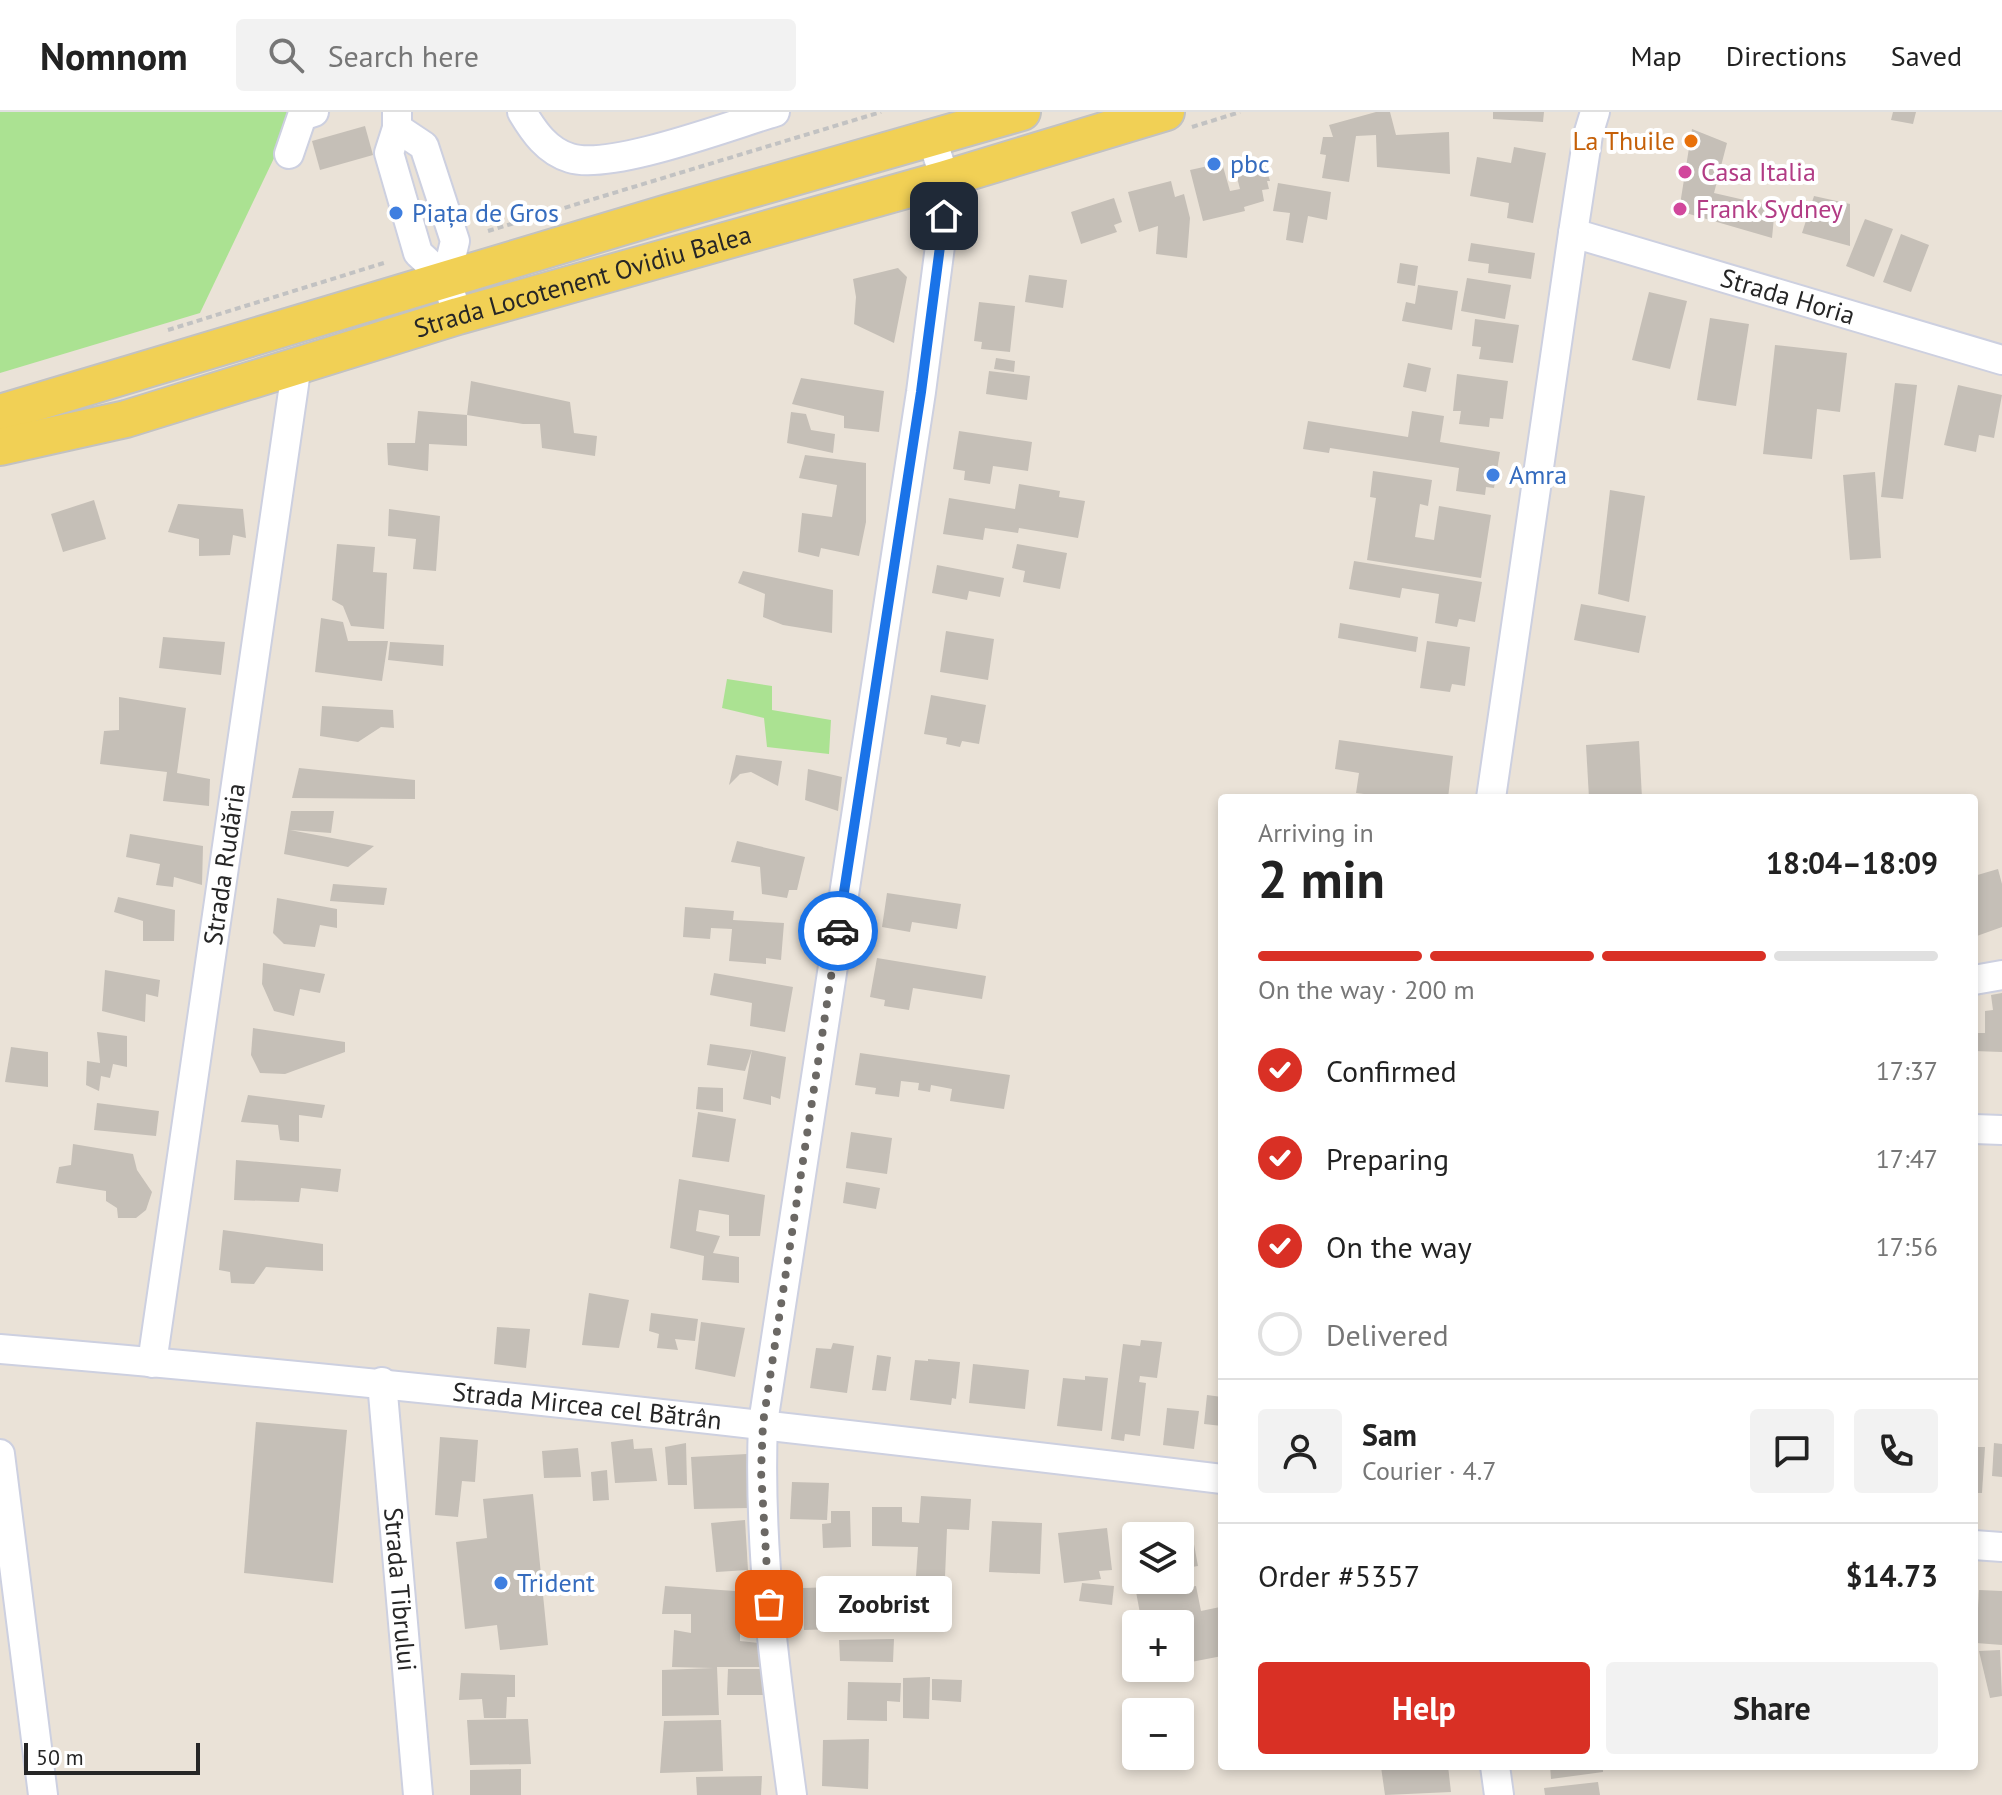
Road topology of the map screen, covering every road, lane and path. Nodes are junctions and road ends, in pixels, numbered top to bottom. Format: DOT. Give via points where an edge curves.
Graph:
graph roads {
  1 [pos="314,112"];
  2 [pos="522,112"];
  3 [pos="775,112"];
  4 [pos="881,112"];
  5 [pos="1022,112"];
  6 [pos="1166,112"];
  7 [pos="397,120"];
  8 [pos="1590,120"];
  9 [pos="932,139"];
  10 [pos="289,154"];
  11 [pos="945,179"];
  12 [pos="488,231"];
  13 [pos="1573,233"];
  14 [pos="446,279"];
  15 [pos="458,316"];
  16 [pos="2002,360"];
  17 [pos="297,364"];
  18 [pos="0,413"];
  19 [pos="0,447"];
  20 [pos="1492,794"];
  21 [pos="2002,975"];
  22 [pos="1978,979"];
  23 [pos="1978,1129"];
  24 [pos="2002,1130"];
  25 [pos="0,1349"];
  26 [pos="152,1363"];
  27 [pos="382,1382"];
  28 [pos="763,1423"];
  29 [pos="0,1454"];
  30 [pos="1218,1479"];
  31 [pos="1978,1545"];
  32 [pos="6,1547"];
  33 [pos="2002,1547"];
  34 [pos="1496,1770"];
  35 [pos="43,1795"];
  36 [pos="418,1795"];
  37 [pos="792,1795"];
  38 [pos="1499,1795"];
  1 -- 10 [label="street" via="302,116"];
  2 -- 3 [label="street" via="549,147 570,159 598,162"];
  4 -- 12 [label="path"];
  5 -- 9 [label="main road, Strada Locotenent Ovidiu Balea"];
  6 -- 11 [label="main road, Strada Locotenent Ovidiu Balea"];
  7 -- 14 [label="street" via="389,153 418,253"];
  7 -- 14 [label="street" via="424,146 447,214 455,241"];
  8 -- 13 [label="street"];
  9 -- 11 [label="street"];
  9 -- 14 [label="main road, Strada Locotenent Ovidiu Balea"];
  11 -- 15 [label="main road, Strada Locotenent Ovidiu Balea"];
  11 -- 28 [label="street" via="921,392"];
  13 -- 16 [label="street, Strada Horia"];
  13 -- 20 [label="street"];
  14 -- 15 [label="street"];
  14 -- 18 [label="main road, Strada Locotenent Ovidiu Balea"];
  15 -- 17 [label="main road, Strada Locotenent Ovidiu Balea"];
  17 -- 19 [label="main road, Strada Locotenent Ovidiu Balea" via="126,419"];
  17 -- 26 [label="street, Strada Rudăria"];
  21 -- 22 [label="street"];
  23 -- 24 [label="street"];
  25 -- 26 [label="street, Strada Mircea cel Bătrân"];
  26 -- 27 [label="street, Strada Mircea cel Bătrân"];
  27 -- 28 [label="street, Strada Mircea cel Bătrân"];
  27 -- 36 [label="street, Strada Tibrului"];
  28 -- 30 [label="street, Strada Mircea cel Bătrân"];
  28 -- 37 [label="street" via="767,1572"];
  29 -- 32 [label="street"];
  31 -- 33 [label="street"];
  32 -- 35 [label="street"];
  34 -- 38 [label="street"];
}
